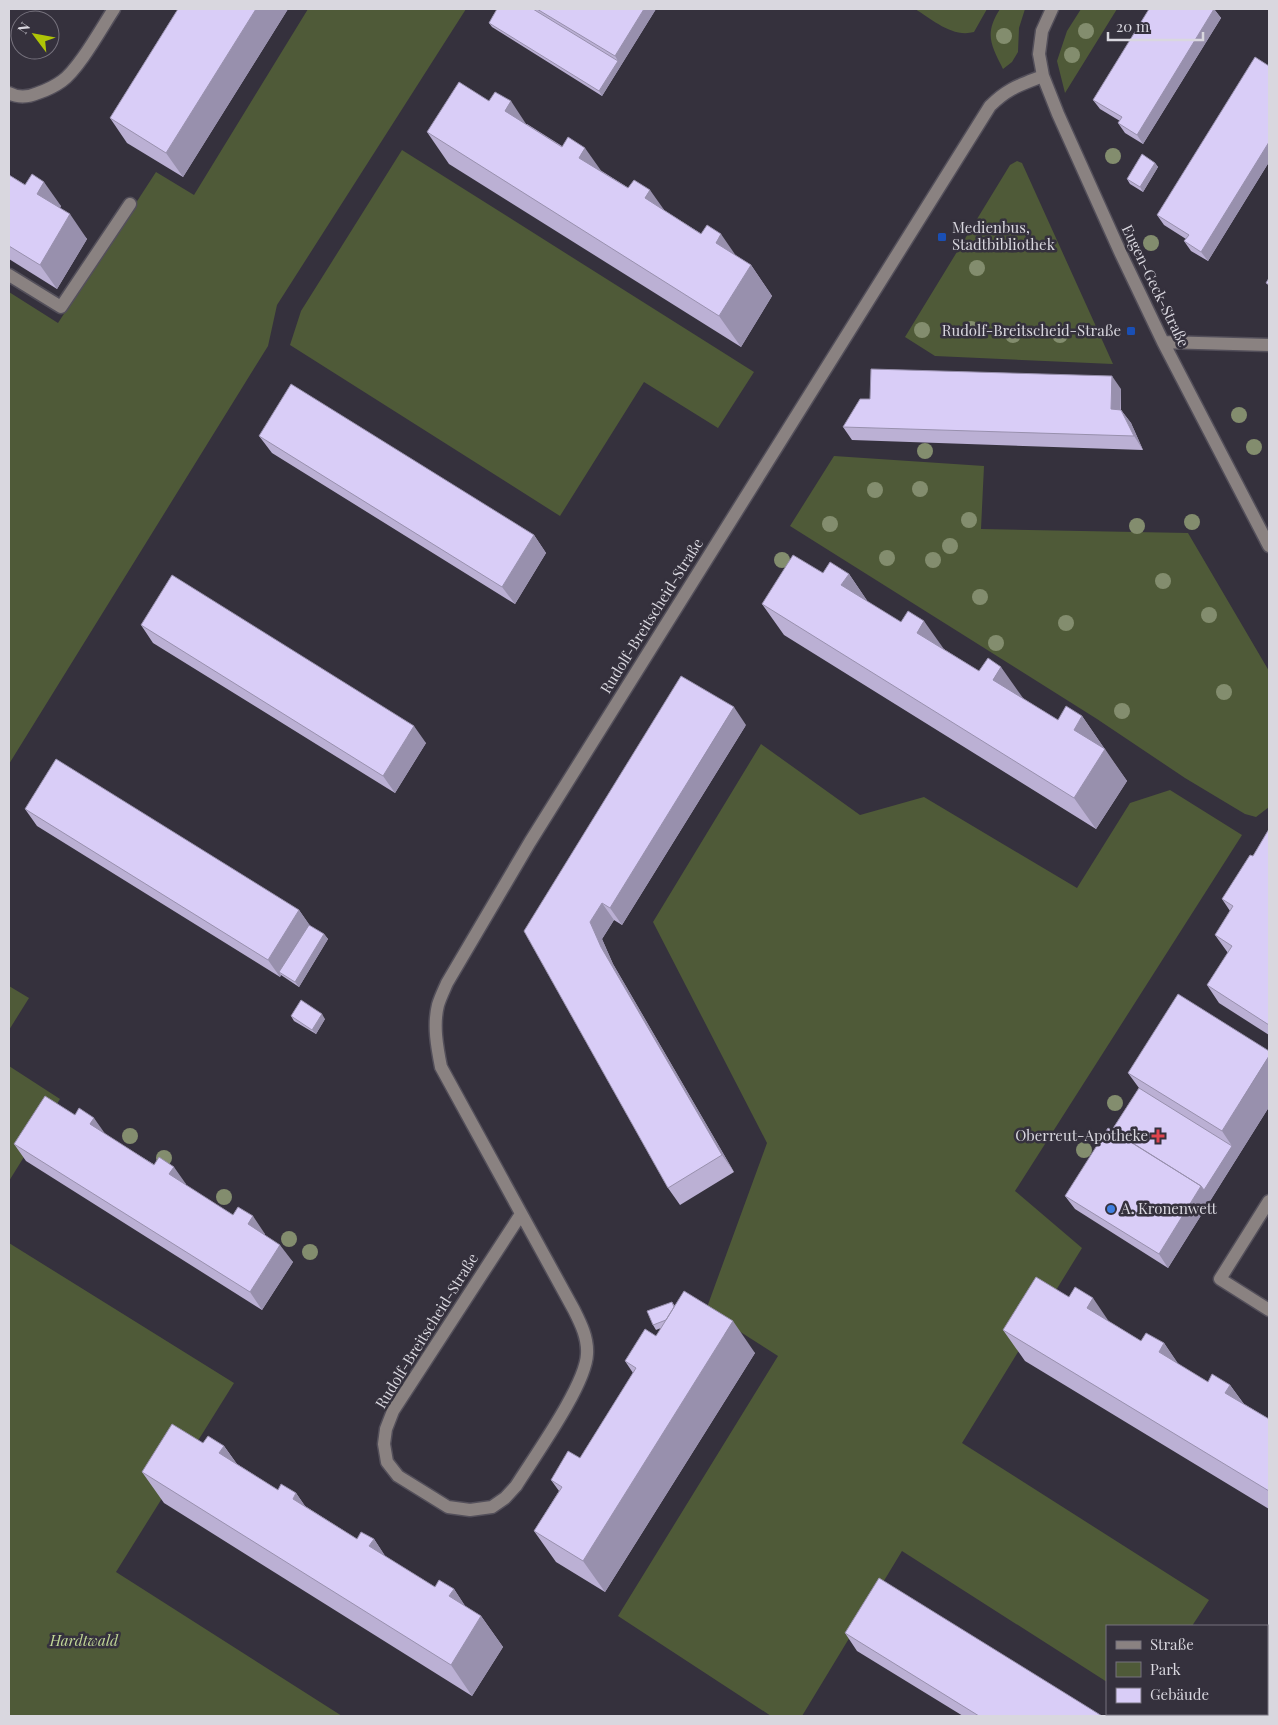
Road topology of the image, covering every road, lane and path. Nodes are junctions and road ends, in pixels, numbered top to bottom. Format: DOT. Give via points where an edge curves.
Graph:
graph roads {
  1 [pos="114,9"];
  2 [pos="1052,9"];
  3 [pos="1043,76"];
  4 [pos="9,93"];
  5 [pos="130,204"];
  6 [pos="9,275"];
  7 [pos="1164,342"];
  8 [pos="1269,345"];
  9 [pos="1269,546"];
  10 [pos="1269,1201"];
  11 [pos="521,1214"];
  12 [pos="1269,1310"];
  1 -- 4 [label="street" via="64,80 31,96"];
  2 -- 3 [label="street, Eugen-Geck-Straße" via="1042,31 1040,54"];
  3 -- 7 [label="street, Eugen-Geck-Straße" via="1121,254"];
  3 -- 11 [label="street, Rudolf-Breitscheid-Straße" via="1016,86 990,106 530,842 447,983 438,1006 436,1023 441,1067"];
  5 -- 6 [label="street" via="61,307"];
  7 -- 8 [label="street"];
  7 -- 9 [label="street, Eugen-Geck-Straße"];
  10 -- 12 [label="street" via="1220,1279"];
  11 -- 11 [label="street, Rudolf-Breitscheid-Straße" via="394,1411 386,1429 387,1462 398,1476 448,1507 470,1510 492,1507 505,1498 516,1486 572,1397 588,1355 585,1333"];
}
